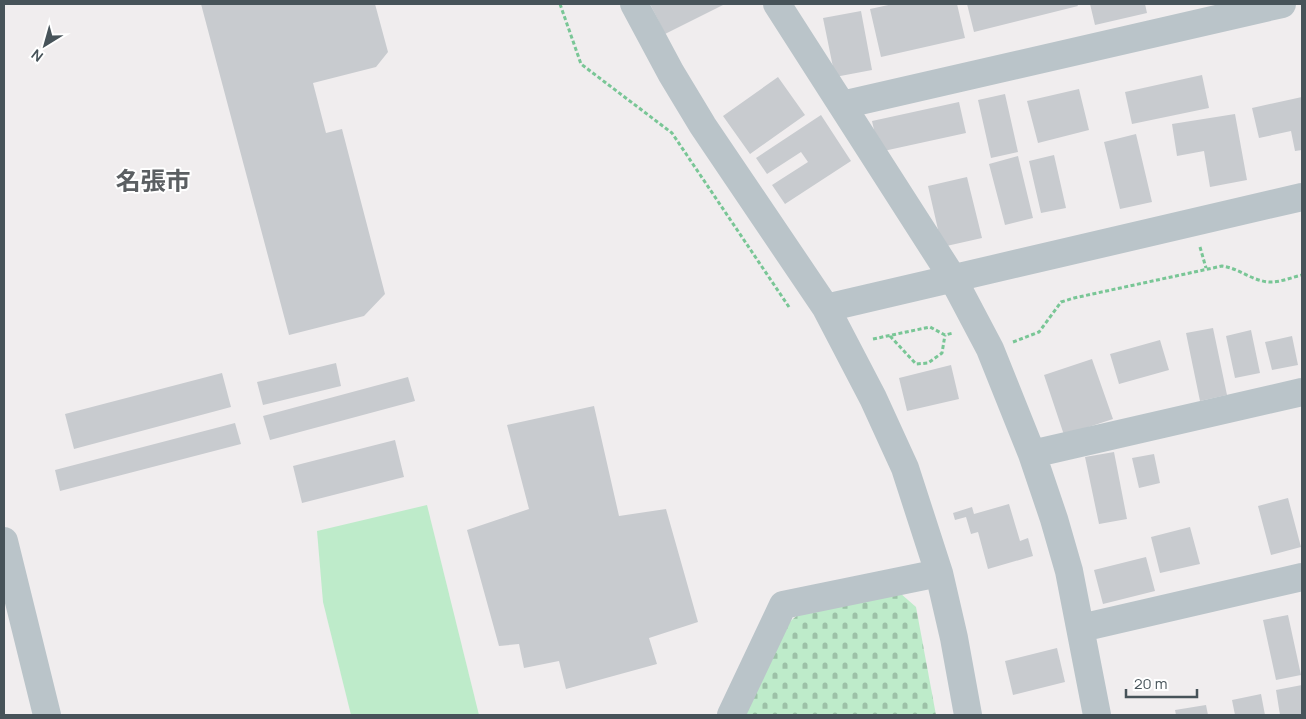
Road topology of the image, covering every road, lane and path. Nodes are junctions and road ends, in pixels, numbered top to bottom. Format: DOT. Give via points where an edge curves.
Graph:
graph roads {
  1 [pos="560,4"];
  2 [pos="634,4"];
  3 [pos="777,4"];
  4 [pos="1282,4"];
  5 [pos="842,105"];
  6 [pos="1302,197"];
  7 [pos="1200,245"];
  8 [pos="1206,268"];
  9 [pos="1302,275"];
  10 [pos="952,277"];
  11 [pos="789,307"];
  12 [pos="826,308"];
  13 [pos="978,325"];
  14 [pos="945,335"];
  15 [pos="890,336"];
  16 [pos="873,339"];
  17 [pos="990,350"];
  18 [pos="1302,392"];
  19 [pos="1032,454"];
  20 [pos="4,542"];
  21 [pos="939,573"];
  22 [pos="1302,577"];
  23 [pos="9,584"];
  24 [pos="1081,628"];
  25 [pos="47,715"];
  26 [pos="731,715"];
  27 [pos="968,715"];
  28 [pos="1097,715"];
  1 -- 11 [label="path" via="581,64 672,134"];
  2 -- 12 [label="street" via="703,126"];
  3 -- 5 [label="street"];
  4 -- 5 [label="street"];
  5 -- 10 [label="street"];
  6 -- 10 [label="street"];
  7 -- 8 [label="path"];
  8 -- 9 [label="path" via="1232,267 1271,282"];
  8 -- 17 [label="path" via="1061,302 1039,332"];
  10 -- 12 [label="street"];
  10 -- 13 [label="street"];
  12 -- 21 [label="street" via="873,398 904,468"];
  13 -- 14 [label="path"];
  13 -- 17 [label="street"];
  14 -- 15 [label="path" via="930,327"];
  14 -- 15 [label="path" via="942,353 928,363 916,364"];
  15 -- 16 [label="path"];
  17 -- 19 [label="street"];
  18 -- 19 [label="street"];
  19 -- 24 [label="street" via="1069,571"];
  20 -- 23 [label="street"];
  21 -- 26 [label="street" via="783,605"];
  21 -- 27 [label="street"];
  22 -- 24 [label="street"];
  23 -- 25 [label="street"];
  24 -- 28 [label="street"];
}
